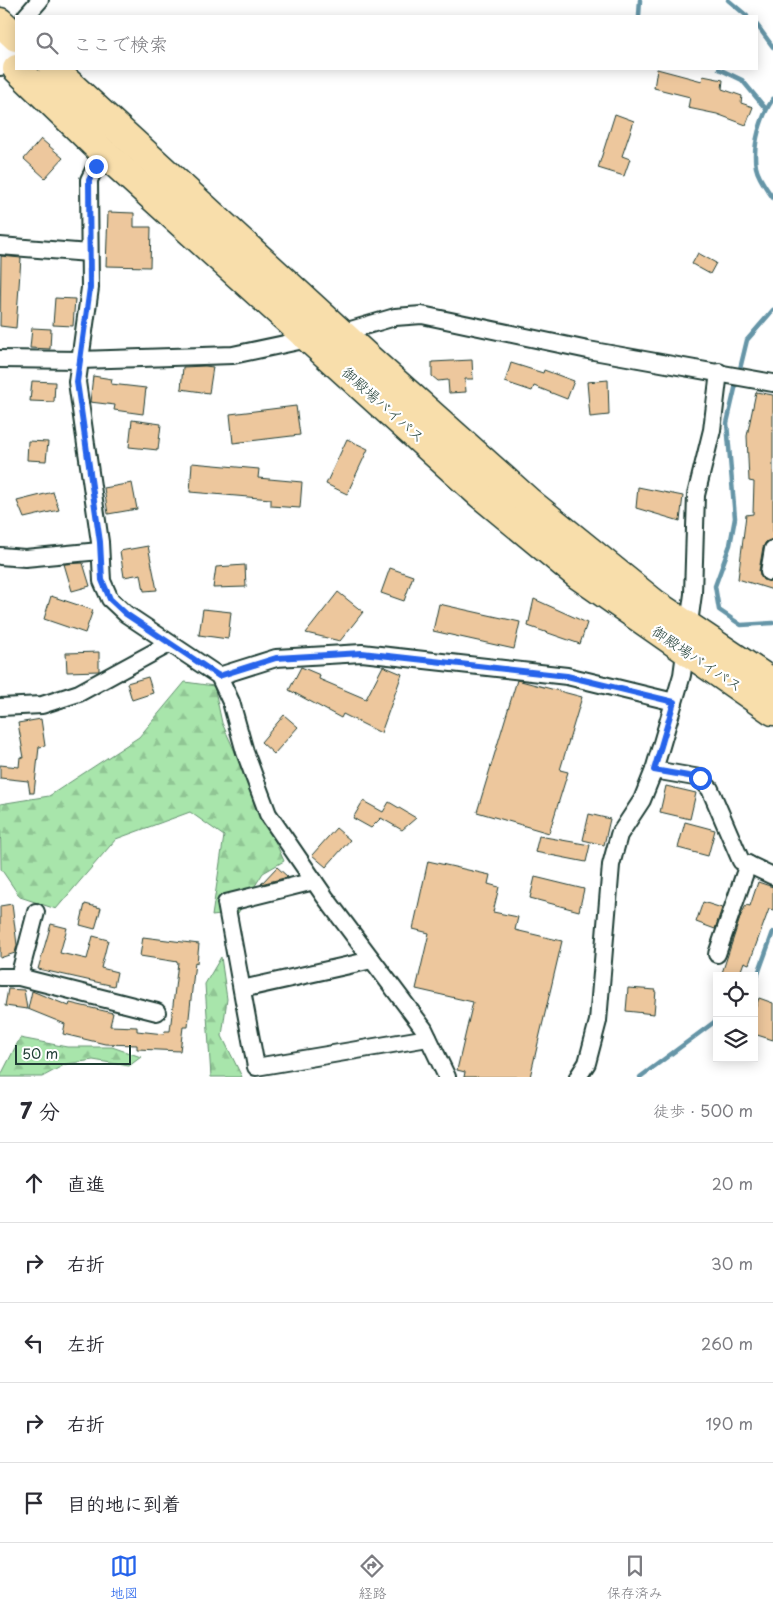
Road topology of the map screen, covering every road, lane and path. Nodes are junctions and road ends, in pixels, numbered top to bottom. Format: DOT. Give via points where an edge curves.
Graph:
graph roads {
  1 [pos="40,0"];
  2 [pos="30,15"];
  3 [pos="32,70"];
  4 [pos="54,70"];
  5 [pos="103,152"];
  6 [pos="0,246"];
  7 [pos="90,253"];
  8 [pos="341,333"];
  9 [pos="309,339"];
  10 [pos="0,359"];
  11 [pos="80,360"];
  12 [pos="719,372"];
  13 [pos="773,383"];
  14 [pos="773,549"];
  15 [pos="100,552"];
  16 [pos="0,556"];
  17 [pos="769,572"];
  18 [pos="687,640"];
  19 [pos="169,644"];
  20 [pos="219,676"];
  21 [pos="773,683"];
  22 [pos="674,702"];
  23 [pos="0,707"];
  24 [pos="773,711"];
  25 [pos="654,770"];
  26 [pos="748,864"];
  27 [pos="773,876"];
  28 [pos="314,881"];
  29 [pos="36,912"];
  30 [pos="717,954"];
  31 [pos="372,960"];
  32 [pos="0,977"];
  33 [pos="19,977"];
  34 [pos="242,989"];
  35 [pos="157,1012"];
  36 [pos="428,1038"];
  37 [pos="447,1077"];
  38 [pos="578,1077"];
  1 -- 2 [label="street"];
  3 -- 5 [label="highway, 御殿場バイパス"];
  4 -- 8 [label="highway, 御殿場バイパス"];
  5 -- 7 [label="street" via="89,180"];
  5 -- 9 [label="highway, 御殿場バイパス"];
  6 -- 7 [label="street"];
  7 -- 11 [label="street" via="90,288"];
  8 -- 9 [label="street"];
  8 -- 12 [label="street" via="395,317 422,316 588,350"];
  8 -- 18 [label="highway, 御殿場バイパス" via="529,502 655,604"];
  9 -- 11 [label="street" via="233,355"];
  9 -- 18 [label="highway, 御殿場バイパス" via="480,494 578,575"];
  10 -- 11 [label="street"];
  11 -- 15 [label="street" via="77,382"];
  12 -- 13 [label="street"];
  12 -- 18 [label="street" via="712,430 696,495 693,594"];
  14 -- 17 [label="street"];
  15 -- 16 [label="street" via="25,558"];
  15 -- 19 [label="street" via="102,580 110,599"];
  18 -- 21 [label="highway, 御殿場バイパス"];
  18 -- 22 [label="street"];
  18 -- 24 [label="highway, 御殿場バイパス"];
  19 -- 20 [label="street"];
  19 -- 23 [label="street" via="79,693 42,705"];
  20 -- 22 [label="street" via="276,658 362,653 567,676"];
  20 -- 28 [label="street" via="231,702 268,814"];
  22 -- 25 [label="street"];
  25 -- 26 [label="street" via="700,778 710,788 741,861"];
  25 -- 38 [label="street" via="642,800 619,835 611,865 598,1021 587,1063"];
  26 -- 27 [label="street"];
  26 -- 30 [label="street"];
  28 -- 31 [label="street"];
  28 -- 34 [label="street" via="226,903"];
  29 -- 33 [label="street"];
  31 -- 34 [label="street"];
  31 -- 36 [label="street"];
  32 -- 33 [label="street"];
  33 -- 35 [label="street"];
  34 -- 36 [label="street" via="256,1067"];
  36 -- 37 [label="street"];
}
